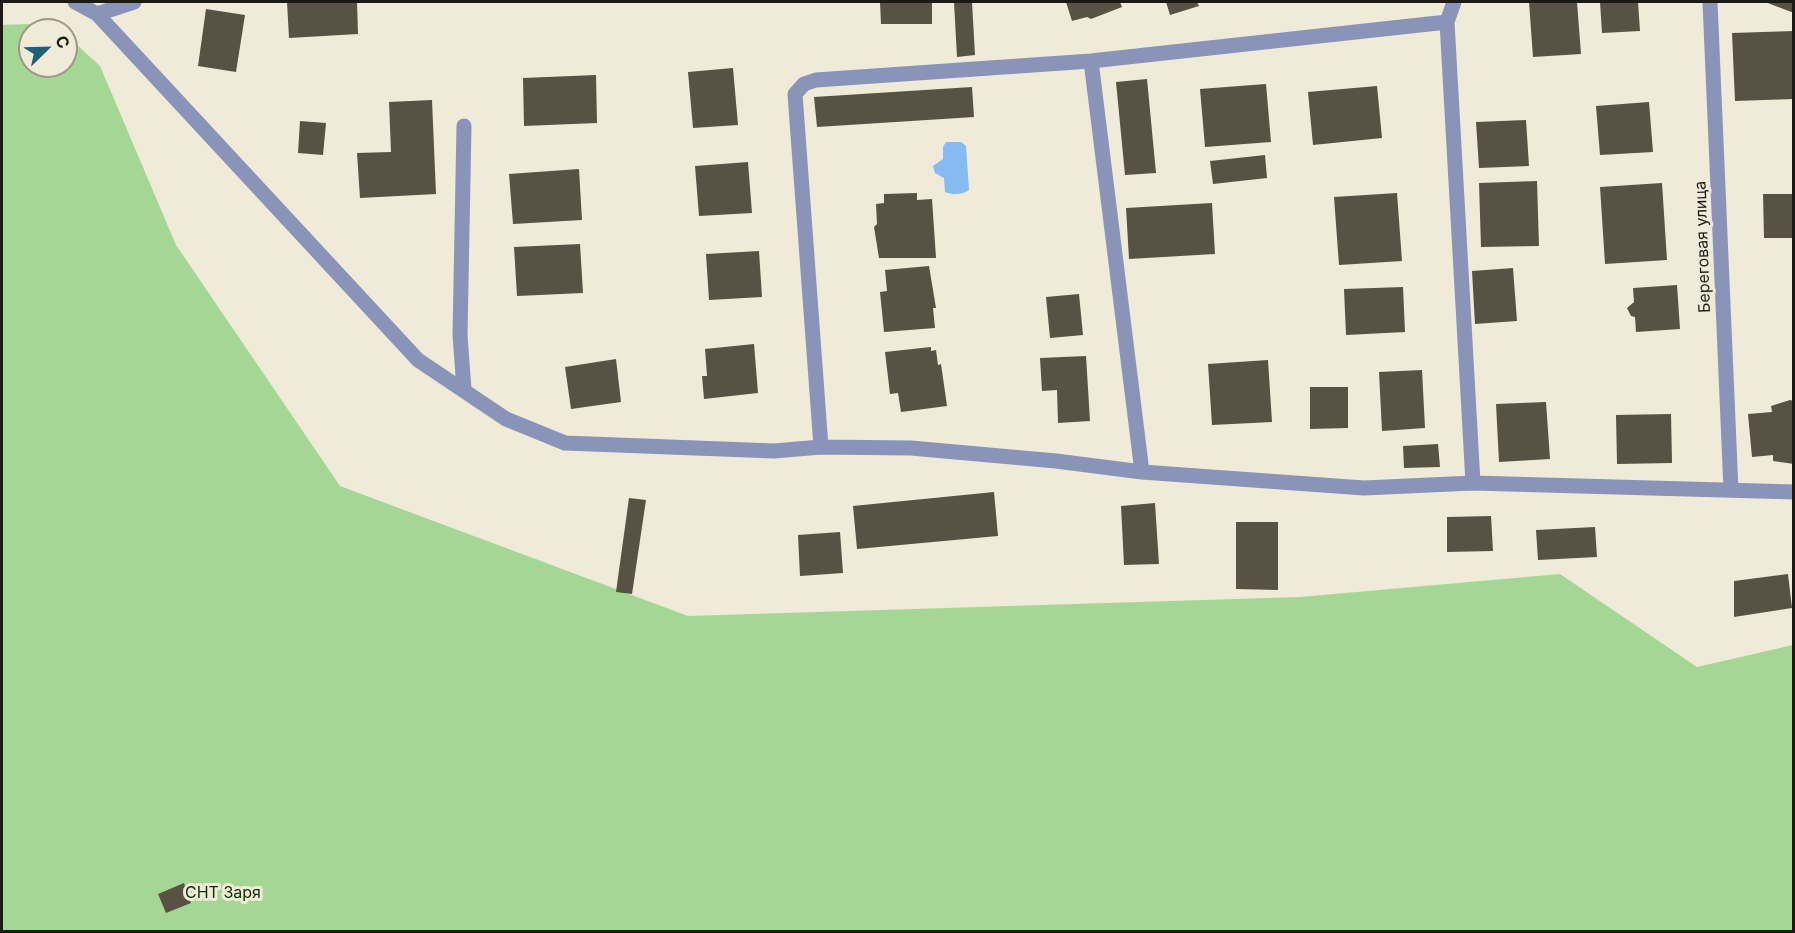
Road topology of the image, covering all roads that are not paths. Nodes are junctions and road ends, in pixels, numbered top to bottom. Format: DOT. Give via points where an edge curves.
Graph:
graph roads {
  1 [pos="75,2"];
  2 [pos="134,2"];
  3 [pos="1454,2"];
  4 [pos="1710,2"];
  5 [pos="97,14"];
  6 [pos="1447,22"];
  7 [pos="1091,61"];
  8 [pos="464,126"];
  9 [pos="464,390"];
  10 [pos="821,447"];
  11 [pos="1142,472"];
  12 [pos="1473,483"];
  13 [pos="1731,490"];
  14 [pos="1794,492"];
  1 -- 5 [label="street"];
  2 -- 5 [label="street"];
  3 -- 6 [label="street"];
  4 -- 13 [label="street, Береговая улица"];
  5 -- 9 [label="street" via="418,360"];
  6 -- 7 [label="street"];
  6 -- 12 [label="street"];
  7 -- 10 [label="street" via="816,80 804,84 795,94"];
  7 -- 11 [label="street"];
  8 -- 9 [label="street" via="460,335"];
  9 -- 10 [label="street" via="506,419 565,443 774,450"];
  10 -- 11 [label="street" via="910,448"];
  11 -- 12 [label="street" via="1364,488"];
  12 -- 13 [label="street"];
  13 -- 14 [label="street"];
}
